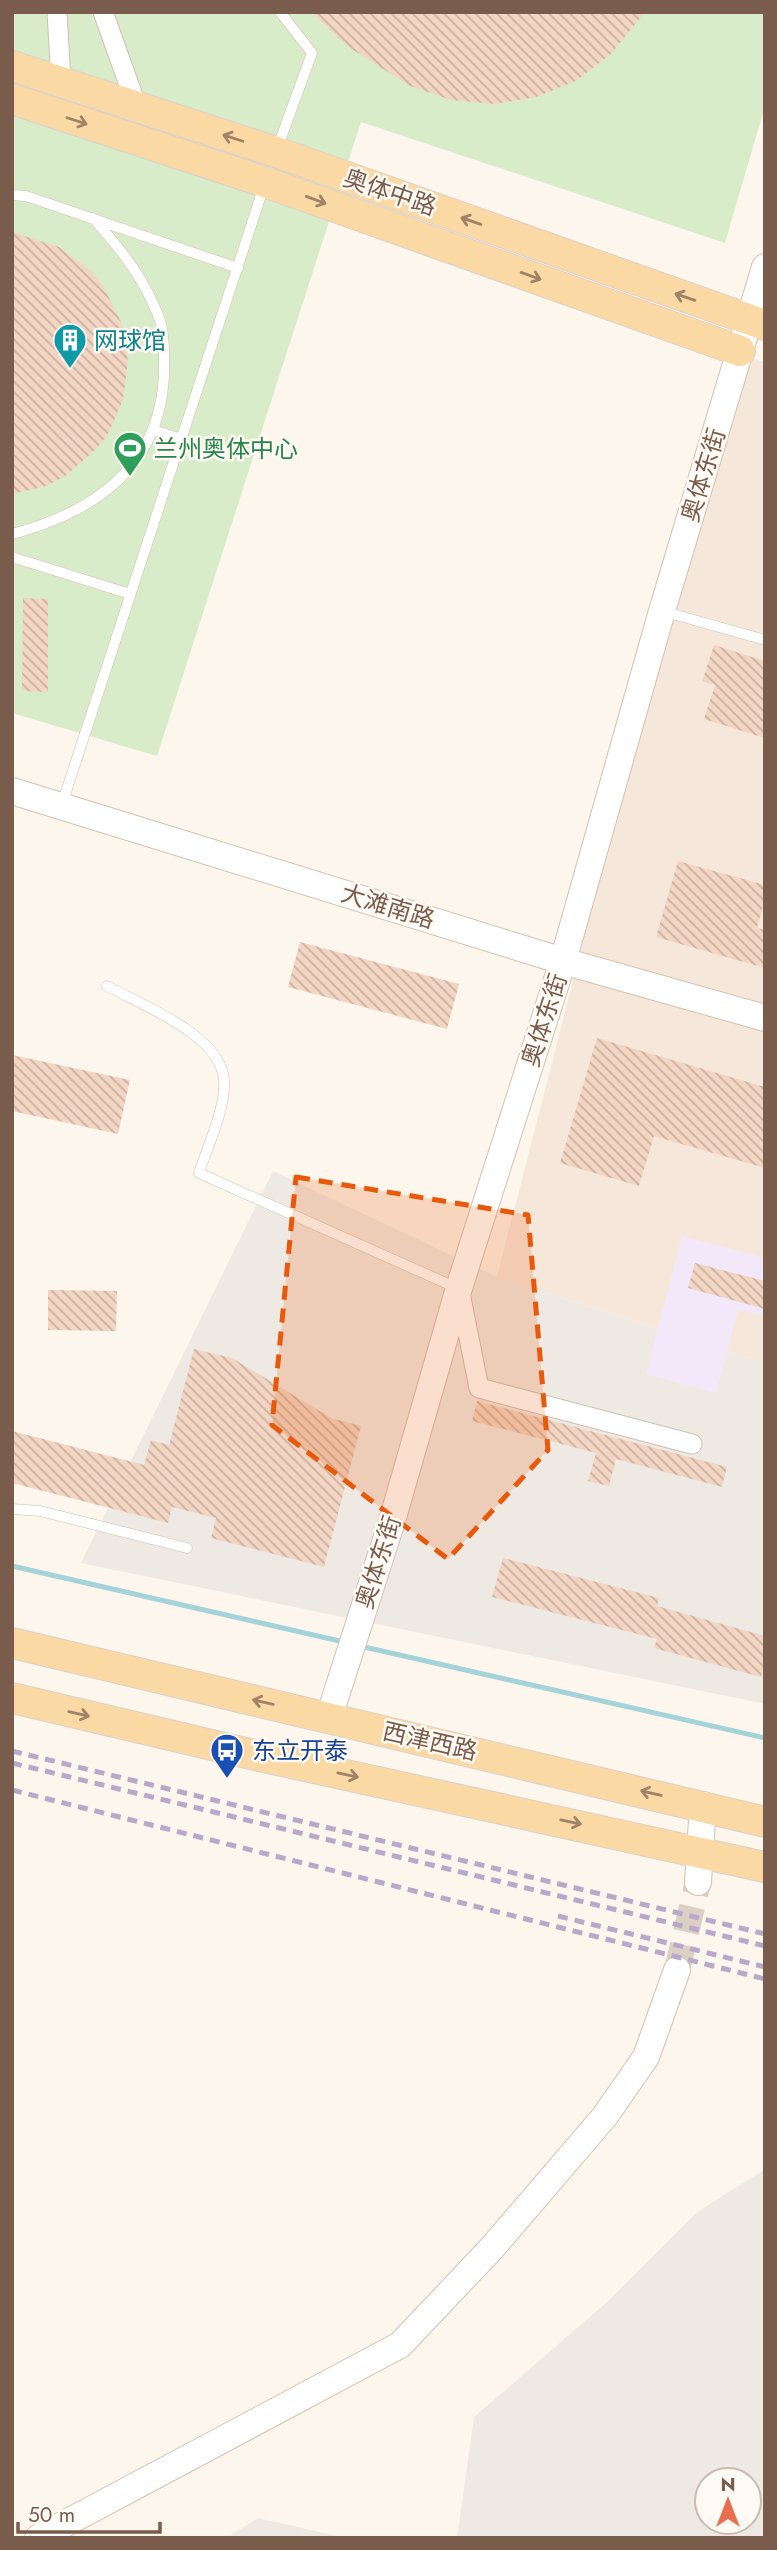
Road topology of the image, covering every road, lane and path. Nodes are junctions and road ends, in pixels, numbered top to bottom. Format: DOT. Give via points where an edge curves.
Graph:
graph roads {
  1 [pos="57,12"];
  2 [pos="103,12"];
  3 [pos="280,12"];
  4 [pos="12,66"];
  5 [pos="61,82"];
  6 [pos="12,99"];
  7 [pos="137,107"];
  8 [pos="271,167"];
  9 [pos="12,195"];
  10 [pos="93,218"];
  11 [pos="765,267"];
  12 [pos="237,268"];
  13 [pos="757,322"];
  14 [pos="740,351"];
  15 [pos="154,430"];
  16 [pos="181,439"];
  17 [pos="12,534"];
  18 [pos="12,557"];
  19 [pos="130,594"];
  20 [pos="662,611"];
  21 [pos="765,640"];
  22 [pos="12,791"];
  23 [pos="62,806"];
  24 [pos="563,961"];
  25 [pos="107,986"];
  26 [pos="765,1018"];
  27 [pos="459,1289"];
  28 [pos="692,1444"];
  29 [pos="12,1509"];
  30 [pos="187,1548"];
  31 [pos="12,1643"];
  32 [pos="12,1698"];
  33 [pos="330,1717"];
  34 [pos="703,1805"];
  35 [pos="765,1822"];
  36 [pos="698,1850"];
  37 [pos="765,1867"];
  38 [pos="698,1882"];
  39 [pos="677,1970"];
  40 [pos="38,2538"];
  1 -- 5 [label="street"];
  2 -- 7 [label="street"];
  3 -- 8 [label="lane" via="312,53"];
  4 -- 5 [label="main road, 奥体中路"];
  5 -- 7 [label="main road, 奥体中路"];
  6 -- 8 [label="main road, 奥体中路, one-way"];
  8 -- 7 [label="main road, 奥体中路, one-way"];
  8 -- 12 [label="lane"];
  13 -- 8 [label="main road, 奥体中路, one-way"];
  8 -- 14 [label="main road, 奥体中路, one-way"];
  9 -- 10 [label="lane"];
  10 -- 12 [label="lane"];
  10 -- 15 [label="lane" via="136,268 159,318 163,390"];
  11 -- 13 [label="street, 奥体东街"];
  12 -- 16 [label="lane"];
  13 -- 14 [label="street, 奥体东街"];
  14 -- 20 [label="street, 奥体东街"];
  15 -- 16 [label="lane"];
  15 -- 17 [label="lane" via="125,476 88,505 48,525"];
  16 -- 19 [label="lane"];
  18 -- 19 [label="lane"];
  19 -- 23 [label="lane"];
  20 -- 21 [label="lane"];
  20 -- 24 [label="street, 奥体东街"];
  22 -- 23 [label="street, 大滩南路"];
  23 -- 24 [label="street, 大滩南路"];
  24 -- 26 [label="street, 大滩南路"];
  24 -- 27 [label="street, 奥体东街"];
  25 -- 27 [label="lane" via="186,1029 212,1051 224,1080 217,1120 199,1173"];
  27 -- 28 [label="street" via="479,1388"];
  27 -- 33 [label="street, 奥体东街"];
  29 -- 30 [label="lane" via="40,1511"];
  33 -- 31 [label="main road, 西津西路, one-way"];
  32 -- 36 [label="main road, 西津西路, one-way"];
  34 -- 33 [label="main road, 西津西路, one-way"];
  34 -- 35 [label="main road, 西津西路"];
  34 -- 36 [label="street"];
  36 -- 37 [label="main road, 西津西路"];
  36 -- 38 [label="street"];
  39 -- 40 [label="street" via="646,2057 605,2116 491,2249 400,2345"];
}
